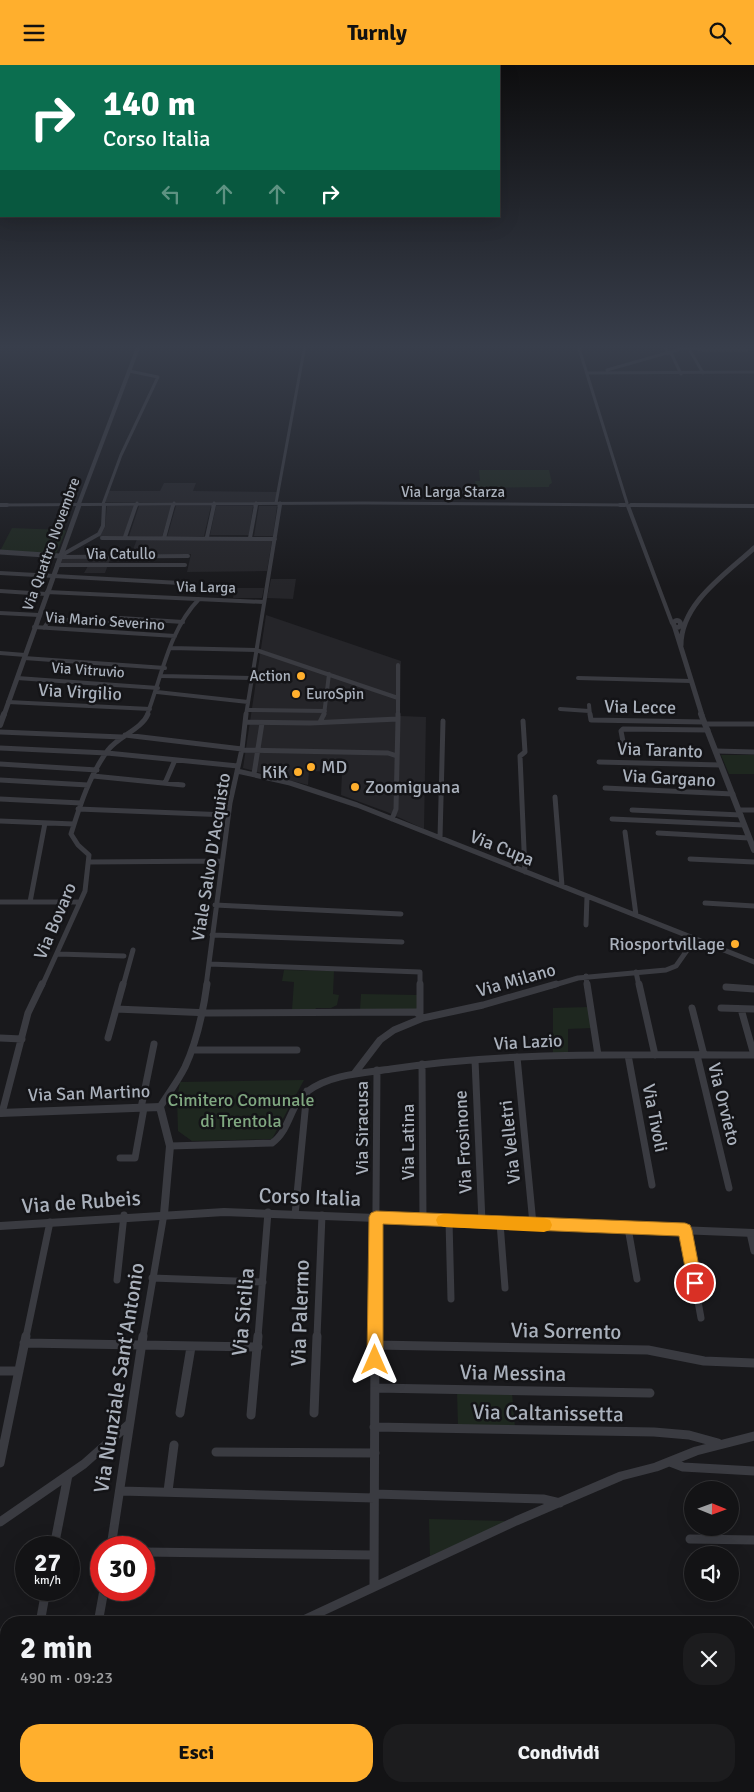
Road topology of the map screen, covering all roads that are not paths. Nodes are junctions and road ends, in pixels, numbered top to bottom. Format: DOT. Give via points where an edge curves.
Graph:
graph roads {
  1 [pos="108,426"];
  2 [pos="136,426"];
  3 [pos="291,426"];
  4 [pos="603,426"];
  5 [pos="137,503"];
  6 [pos="174,503"];
  7 [pos="214,503"];
  8 [pos="256,503"];
  9 [pos="278,503"];
  10 [pos="79,504"];
  11 [pos="103,504"];
  12 [pos="628,504"];
  13 [pos="0,505"];
  14 [pos="754,506"];
  15 [pos="126,537"];
  16 [pos="207,537"];
  17 [pos="102,538"];
  18 [pos="164,538"];
  19 [pos="250,538"];
  20 [pos="275,539"];
  21 [pos="754,548"];
  22 [pos="0,552"];
  23 [pos="60,556"];
  24 [pos="188,556"];
  25 [pos="57,565"];
  26 [pos="185,565"];
  27 [pos="0,573"];
  28 [pos="52,576"];
  29 [pos="180,583"];
  30 [pos="0,591"];
  31 [pos="47,593"];
  32 [pos="199,599"];
  33 [pos="264,602"];
  34 [pos="0,613"];
  35 [pos="39,615"];
  36 [pos="183,622"];
  37 [pos="679,624"];
  38 [pos="34,627"];
  39 [pos="44,628"];
  40 [pos="175,636"];
  41 [pos="171,648"];
  42 [pos="680,648"];
  43 [pos="256,650"];
  44 [pos="0,653"];
  45 [pos="24,656"];
  46 [pos="398,665"];
  47 [pos="165,668"];
  48 [pos="329,674"];
  49 [pos="162,676"];
  50 [pos="17,678"];
  51 [pos="251,678"];
  52 [pos="578,678"];
  53 [pos="691,681"];
  54 [pos="158,690"];
  55 [pos="398,698"];
  56 [pos="8,702"];
  57 [pos="248,702"];
  58 [pos="150,709"];
  59 [pos="560,709"];
  60 [pos="246,710"];
  61 [pos="325,711"];
  62 [pos="324,717"];
  63 [pos="398,719"];
  64 [pos="443,721"];
  65 [pos="523,721"];
  66 [pos="245,722"];
  67 [pos="330,722"];
  68 [pos="0,723"];
  69 [pos="262,723"];
  70 [pos="319,723"];
  71 [pos="754,724"];
  72 [pos="706,725"];
  73 [pos="0,731"];
  74 [pos="124,736"];
  75 [pos="624,747"];
  76 [pos="0,748"];
  77 [pos="397,748"];
  78 [pos="241,750"];
  79 [pos="258,751"];
  80 [pos="716,751"];
  81 [pos="754,752"];
  82 [pos="107,753"];
  83 [pos="388,753"];
  84 [pos="397,756"];
  85 [pos="175,760"];
  86 [pos="599,762"];
  87 [pos="0,765"];
  88 [pos="721,765"];
  89 [pos="238,769"];
  90 [pos="97,770"];
  91 [pos="254,774"];
  92 [pos="93,776"];
  93 [pos="0,780"];
  94 [pos="165,783"];
  95 [pos="88,785"];
  96 [pos="183,785"];
  97 [pos="605,788"];
  98 [pos="732,794"];
  99 [pos="555,797"];
  100 [pos="0,799"];
  101 [pos="81,803"];
  102 [pos="78,809"];
  103 [pos="632,810"];
  104 [pos="754,810"];
  105 [pos="740,813"];
  106 [pos="228,815"];
  107 [pos="392,819"];
  108 [pos="612,819"];
  109 [pos="0,821"];
  110 [pos="44,823"];
  111 [pos="74,823"];
  112 [pos="744,825"];
  113 [pos="625,832"];
  114 [pos="658,833"];
  115 [pos="440,838"];
  116 [pos="749,838"];
  117 [pos="754,850"];
  118 [pos="690,859"];
  119 [pos="89,861"];
  120 [pos="222,861"];
  121 [pos="754,862"];
  122 [pos="525,872"];
  123 [pos="562,886"];
  124 [pos="587,896"];
  125 [pos="30,902"];
  126 [pos="79,902"];
  127 [pos="0,903"];
  128 [pos="705,903"];
  129 [pos="215,905"];
  130 [pos="754,906"];
  131 [pos="401,914"];
  132 [pos="636,915"];
  133 [pos="586,925"];
  134 [pos="212,935"];
  135 [pos="695,939"];
  136 [pos="402,942"];
  137 [pos="133,950"];
  138 [pos="58,954"];
  139 [pos="124,956"];
  140 [pos="754,962"];
  141 [pos="209,964"];
  142 [pos="636,972"];
  143 [pos="586,976"];
  144 [pos="726,987"];
  145 [pos="754,989"];
  146 [pos="692,1008"];
  147 [pos="721,1008"];
  148 [pos="116,1009"];
  149 [pos="741,1009"];
  150 [pos="754,1009"];
  151 [pos="203,1012"];
  152 [pos="421,1016"];
  153 [pos="0,1038"];
  154 [pos="108,1038"];
  155 [pos="22,1039"];
  156 [pos="154,1045"];
  157 [pos="192,1050"];
  158 [pos="297,1050"];
  159 [pos="598,1055"];
  160 [pos="628,1055"];
  161 [pos="655,1055"];
  162 [pos="700,1055"];
  163 [pos="754,1055"];
  164 [pos="517,1057"];
  165 [pos="474,1061"];
  166 [pos="422,1064"];
  167 [pos="378,1070"];
  168 [pos="354,1074"];
  169 [pos="307,1091"];
  170 [pos="160,1107"];
  171 [pos="142,1108"];
  172 [pos="1,1113"];
  173 [pos="170,1146"];
  174 [pos="120,1158"];
  175 [pos="652,1185"];
  176 [pos="729,1188"];
  177 [pos="268,1212"];
  178 [pos="164,1214"];
  179 [pos="124,1215"];
  180 [pos="295,1215"];
  181 [pos="322,1215"];
  182 [pos="376,1217"];
  183 [pos="423,1220"];
  184 [pos="449,1221"];
  185 [pos="50,1222"];
  186 [pos="482,1222"];
  187 [pos="500,1223"];
  188 [pos="533,1224"];
  189 [pos="0,1225"];
  190 [pos="628,1228"];
  191 [pos="685,1230"];
  192 [pos="752,1233"];
  193 [pos="754,1251"];
  194 [pos="152,1278"];
  195 [pos="637,1279"];
  196 [pos="117,1280"];
  197 [pos="263,1282"];
  198 [pos="505,1288"];
  199 [pos="451,1299"];
  200 [pos="701,1319"];
  201 [pos="24,1343"];
  202 [pos="142,1344"];
  203 [pos="375,1345"];
  204 [pos="190,1347"];
  205 [pos="258,1347"];
  206 [pos="754,1363"];
  207 [pos="0,1371"];
  208 [pos="19,1371"];
  209 [pos="375,1388"];
  210 [pos="650,1393"];
  211 [pos="180,1413"];
  212 [pos="314,1413"];
  213 [pos="252,1415"];
  214 [pos="129,1424"];
  215 [pos="374,1427"];
  216 [pos="754,1436"];
  217 [pos="720,1444"];
  218 [pos="174,1445"];
  219 [pos="216,1452"];
  220 [pos="375,1453"];
  221 [pos="670,1462"];
  222 [pos="0,1463"];
  223 [pos="754,1471"];
  224 [pos="68,1475"];
  225 [pos="121,1491"];
  226 [pos="168,1491"];
  227 [pos="374,1496"];
  228 [pos="560,1503"];
  229 [pos="0,1522"];
  230 [pos="56,1536"];
  231 [pos="113,1536"];
  232 [pos="690,1539"];
  233 [pos="754,1540"];
  234 [pos="155,1552"];
  235 [pos="373,1555"];
  236 [pos="374,1585"];
  237 [pos="44,1601"];
  238 [pos="102,1601"];
  239 [pos="41,1616"];
  240 [pos="99,1616"];
  241 [pos="311,1616"];
  1 -- 10 [label="street, Via Quattro Novembre"];
  2 -- 11 [label="street" via="117,462"];
  3 -- 9 [label="street"];
  4 -- 12 [label="street"];
  5 -- 6 [label="street, Via Larga Starza"];
  5 -- 11 [label="street, Via Larga Starza"];
  5 -- 15 [label="street"];
  6 -- 7 [label="street, Via Larga Starza"];
  6 -- 18 [label="street"];
  7 -- 8 [label="street, Via Larga Starza"];
  7 -- 16 [label="street"];
  8 -- 9 [label="street, Via Larga Starza"];
  8 -- 19 [label="street"];
  9 -- 12 [label="street, Via Larga Starza"];
  9 -- 20 [label="street"];
  10 -- 11 [label="street, Via Larga Starza"];
  10 -- 13 [label="street, Via Larga Starza"];
  10 -- 23 [label="street, Via Quattro Novembre"];
  11 -- 23 [label="street" via="103,526 98,534"];
  12 -- 14 [label="street, Via Larga Starza"];
  12 -- 37 [label="street" via="670,616"];
  15 -- 17 [label="street"];
  15 -- 18 [label="street"];
  16 -- 18 [label="street"];
  16 -- 19 [label="street"];
  19 -- 20 [label="street"];
  20 -- 33 [label="street"];
  21 -- 37 [label="street"];
  22 -- 23 [label="street"];
  23 -- 24 [label="street"];
  23 -- 25 [label="street, Via Quattro Novembre"];
  25 -- 26 [label="street, Via Catullo"];
  25 -- 28 [label="street, Via Quattro Novembre"];
  27 -- 28 [label="street"];
  28 -- 29 [label="street"];
  28 -- 31 [label="street, Via Quattro Novembre"];
  30 -- 31 [label="street, Via Larga"];
  31 -- 32 [label="street, Via Larga"];
  31 -- 35 [label="street, Via Quattro Novembre"];
  32 -- 33 [label="street, Via Larga"];
  32 -- 36 [label="street" via="188,610"];
  33 -- 43 [label="street, Viale Salvo D'Acquisto"];
  34 -- 35 [label="street"];
  35 -- 38 [label="street, Via Quattro Novembre"];
  36 -- 39 [label="street" via="120,617 113,623 55,619"];
  36 -- 40 [label="street"];
  37 -- 42 [label="street"];
  37 -- 42 [label="street"];
  38 -- 39 [label="street, Via Mario Severino"];
  38 -- 45 [label="street, Via Quattro Novembre"];
  39 -- 40 [label="street, Via Mario Severino"];
  40 -- 41 [label="street"];
  41 -- 43 [label="street"];
  41 -- 47 [label="street"];
  42 -- 53 [label="street"];
  43 -- 48 [label="street"];
  43 -- 51 [label="street, Viale Salvo D'Acquisto"];
  44 -- 45 [label="street"];
  45 -- 47 [label="street"];
  45 -- 50 [label="street, Via Quattro Novembre"];
  46 -- 55 [label="street"];
  47 -- 49 [label="street"];
  48 -- 55 [label="street"];
  48 -- 61 [label="street"];
  49 -- 51 [label="street"];
  49 -- 54 [label="street"];
  50 -- 54 [label="street, Via Vitruvio"];
  50 -- 56 [label="street, Via Quattro Novembre"];
  51 -- 57 [label="street, Viale Salvo D'Acquisto"];
  52 -- 53 [label="street"];
  53 -- 72 [label="street"];
  54 -- 57 [label="street, Via Vitruvio"];
  54 -- 58 [label="street"];
  55 -- 63 [label="street"];
  56 -- 58 [label="street, Via Virgilio"];
  56 -- 68 [label="street, Via Quattro Novembre"];
  57 -- 60 [label="street, Viale Salvo D'Acquisto"];
  58 -- 74 [label="street" via="146,718"];
  59 -- 72 [label="street, Via Lecce" via="589,708 591,720"];
  60 -- 61 [label="street"];
  60 -- 66 [label="street, Viale Salvo D'Acquisto"];
  61 -- 62 [label="street"];
  62 -- 67 [label="street"];
  62 -- 70 [label="street"];
  63 -- 67 [label="street"];
  63 -- 77 [label="street"];
  64 -- 115 [label="street"];
  65 -- 122 [label="street" via="525,752 520,756"];
  66 -- 69 [label="street"];
  66 -- 78 [label="street, Viale Salvo D'Acquisto"];
  67 -- 70 [label="street"];
  69 -- 70 [label="street"];
  69 -- 79 [label="street"];
  71 -- 72 [label="street"];
  72 -- 75 [label="street" via="623,729"];
  72 -- 80 [label="street"];
  73 -- 74 [label="street"];
  74 -- 78 [label="street"];
  74 -- 82 [label="street"];
  76 -- 82 [label="street, Via Cupa"];
  77 -- 83 [label="street"];
  77 -- 84 [label="street"];
  78 -- 79 [label="street"];
  78 -- 89 [label="street, Viale Salvo D'Acquisto"];
  79 -- 83 [label="street"];
  79 -- 91 [label="street"];
  80 -- 81 [label="street"];
  80 -- 88 [label="street"];
  82 -- 85 [label="street, Via Cupa"];
  82 -- 90 [label="street"];
  83 -- 84 [label="street"];
  84 -- 107 [label="street" via="396,809"];
  85 -- 89 [label="street, Via Cupa"];
  85 -- 94 [label="street"];
  86 -- 88 [label="street, Via Taranto"];
  87 -- 90 [label="street"];
  88 -- 98 [label="street"];
  89 -- 91 [label="street, Via Cupa"];
  89 -- 106 [label="street, Viale Salvo D'Acquisto"];
  90 -- 92 [label="street"];
  91 -- 107 [label="street, Via Cupa" via="314,790"];
  92 -- 94 [label="street"];
  92 -- 95 [label="street"];
  93 -- 95 [label="street"];
  94 -- 96 [label="street"];
  95 -- 101 [label="street"];
  97 -- 98 [label="street, Via Gargano"];
  98 -- 105 [label="street"];
  99 -- 123 [label="street"];
  100 -- 101 [label="street"];
  101 -- 102 [label="street"];
  102 -- 106 [label="street"];
  102 -- 111 [label="street"];
  103 -- 105 [label="street"];
  104 -- 105 [label="street"];
  105 -- 112 [label="street"];
  106 -- 120 [label="street, Viale Salvo D'Acquisto"];
  107 -- 115 [label="street, Via Cupa"];
  108 -- 112 [label="street"];
  109 -- 110 [label="street"];
  110 -- 111 [label="street"];
  110 -- 125 [label="street"];
  111 -- 119 [label="street" via="70,834 89,855"];
  112 -- 116 [label="street"];
  113 -- 132 [label="street"];
  114 -- 116 [label="street"];
  115 -- 122 [label="street, Via Cupa"];
  116 -- 117 [label="street"];
  118 -- 121 [label="street"];
  119 -- 120 [label="street"];
  119 -- 126 [label="street, Via Bovaro" via="85,891"];
  120 -- 129 [label="street, Viale Salvo D'Acquisto"];
  122 -- 123 [label="street, Via Cupa"];
  123 -- 124 [label="street, Via Cupa"];
  124 -- 132 [label="street, Via Cupa"];
  124 -- 133 [label="street"];
  125 -- 126 [label="street"];
  125 -- 127 [label="street"];
  126 -- 138 [label="street, Via Bovaro"];
  128 -- 130 [label="street"];
  129 -- 131 [label="street"];
  129 -- 134 [label="street, Viale Salvo D'Acquisto"];
  132 -- 135 [label="street, Via Cupa"];
  134 -- 136 [label="street"];
  134 -- 141 [label="street, Viale Salvo D'Acquisto"];
  135 -- 140 [label="street, Via Cupa"];
  135 -- 142 [label="street, Via Milano" via="676,966"];
  137 -- 148 [label="street"];
  138 -- 139 [label="street"];
  138 -- 155 [label="street, Via Bovaro" via="28,1013"];
  141 -- 151 [label="street, Viale Salvo D'Acquisto"];
  141 -- 152 [label="street" via="420,972"];
  142 -- 143 [label="street, Via Milano"];
  142 -- 161 [label="street"];
  143 -- 152 [label="street, Via Milano" via="483,1005"];
  143 -- 159 [label="street"];
  144 -- 145 [label="street"];
  146 -- 162 [label="street, Via Orvieto"];
  147 -- 149 [label="street"];
  148 -- 151 [label="street"];
  148 -- 154 [label="street"];
  149 -- 150 [label="street"];
  149 -- 163 [label="street"];
  151 -- 152 [label="street" via="416,1012"];
  151 -- 157 [label="street, Viale Salvo D'Acquisto"];
  152 -- 168 [label="street, Via Milano" via="380,1039"];
  153 -- 155 [label="street"];
  155 -- 172 [label="street, Via Bovaro"];
  156 -- 171 [label="street"];
  157 -- 158 [label="street"];
  157 -- 170 [label="street, Viale Salvo D'Acquisto"];
  159 -- 160 [label="street, Via Lazio"];
  159 -- 164 [label="street, Via Lazio"];
  160 -- 161 [label="street, Via Lazio"];
  160 -- 175 [label="street, Via Tivoli"];
  161 -- 162 [label="street, Via Lazio"];
  162 -- 163 [label="street, Via Lazio"];
  162 -- 176 [label="street, Via Orvieto"];
  164 -- 165 [label="street, Via Lazio"];
  164 -- 188 [label="street, Via Velletri"];
  165 -- 166 [label="street, Via Lazio"];
  165 -- 186 [label="street, Via Frosinone"];
  166 -- 167 [label="street, Via Lazio"];
  166 -- 183 [label="street, Via Latina"];
  167 -- 168 [label="street, Via Lazio"];
  167 -- 182 [label="street, Via Siracusa"];
  168 -- 169 [label="street, Via Lazio" via="327,1081"];
  169 -- 173 [label="street" via="278,1139 272,1143"];
  169 -- 180 [label="street"];
  170 -- 171 [label="street, Via San Martino"];
  170 -- 173 [label="street, Via San Martino"];
  171 -- 172 [label="street, Via San Martino"];
  171 -- 174 [label="street" via="135,1158"];
  173 -- 178 [label="street, Via San Martino"];
  177 -- 178 [label="street, Corso Italia"];
  177 -- 180 [label="street, Corso Italia"];
  177 -- 197 [label="street, Via Sicilia"];
  178 -- 179 [label="street, Via de Rubeis"];
  178 -- 194 [label="street, Via Nunziale Sant'Antonio"];
  179 -- 185 [label="street, Via de Rubeis"];
  179 -- 196 [label="street"];
  180 -- 181 [label="street, Corso Italia"];
  181 -- 182 [label="street, Corso Italia"];
  181 -- 212 [label="street, Via Palermo"];
  182 -- 183 [label="street, Corso Italia"];
  182 -- 203 [label="street"];
  183 -- 184 [label="street, Corso Italia"];
  184 -- 186 [label="street, Corso Italia"];
  184 -- 199 [label="street"];
  185 -- 189 [label="street, Via de Rubeis"];
  185 -- 201 [label="street"];
  186 -- 187 [label="street, Corso Italia"];
  187 -- 188 [label="street, Corso Italia"];
  187 -- 198 [label="street"];
  188 -- 190 [label="street, Corso Italia"];
  190 -- 191 [label="street, Corso Italia"];
  190 -- 195 [label="street"];
  191 -- 192 [label="street, Corso Italia"];
  191 -- 200 [label="street"];
  192 -- 193 [label="street"];
  194 -- 197 [label="street"];
  194 -- 202 [label="street, Via Nunziale Sant'Antonio"];
  197 -- 205 [label="street, Via Sicilia"];
  201 -- 202 [label="street"];
  201 -- 208 [label="street"];
  202 -- 204 [label="street"];
  202 -- 214 [label="street, Via Nunziale Sant'Antonio"];
  203 -- 206 [label="street, Via Sorrento" via="648,1350 704,1361"];
  203 -- 209 [label="street"];
  204 -- 205 [label="street"];
  204 -- 211 [label="street"];
  205 -- 213 [label="street, Via Sicilia"];
  207 -- 208 [label="street"];
  208 -- 222 [label="street"];
  209 -- 210 [label="street, Via Messina"];
  209 -- 215 [label="street"];
  214 -- 224 [label="street"];
  214 -- 225 [label="street, Via Nunziale Sant'Antonio" via="130,1437"];
  215 -- 217 [label="street, Via Caltanissetta" via="654,1433 689,1435"];
  215 -- 220 [label="street"];
  216 -- 217 [label="street"];
  217 -- 221 [label="street"];
  218 -- 226 [label="street"];
  219 -- 220 [label="street"];
  220 -- 227 [label="street"];
  221 -- 223 [label="street" via="683,1467"];
  221 -- 228 [label="street" via="621,1476"];
  224 -- 229 [label="street"];
  224 -- 230 [label="street"];
  225 -- 226 [label="street"];
  225 -- 231 [label="street, Via Nunziale Sant'Antonio"];
  226 -- 227 [label="street"];
  227 -- 228 [label="street" via="543,1499"];
  227 -- 235 [label="street"];
  228 -- 236 [label="street"];
  232 -- 233 [label="street"];
  234 -- 235 [label="street"];
  235 -- 236 [label="street"];
  236 -- 241 [label="street"];
  237 -- 239 [label="street"];
  238 -- 240 [label="street"];
}
